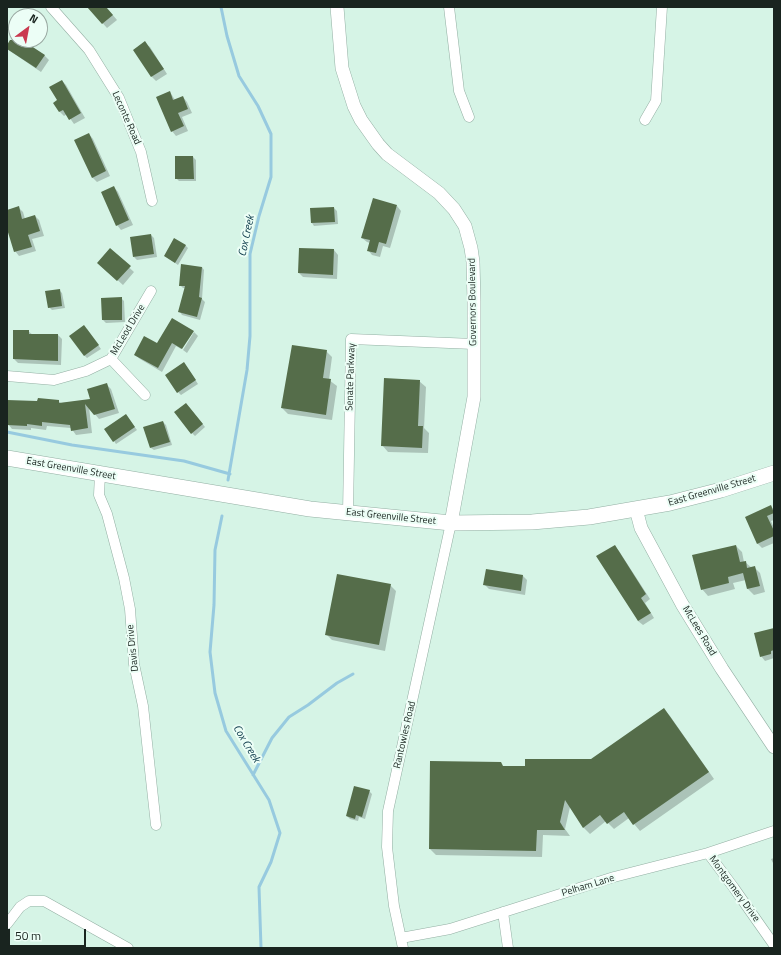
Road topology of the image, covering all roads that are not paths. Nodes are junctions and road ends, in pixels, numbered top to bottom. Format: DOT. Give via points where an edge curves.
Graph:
graph roads {
  1 [pos="51,7"];
  2 [pos="337,7"];
  3 [pos="449,7"];
  4 [pos="662,7"];
  5 [pos="469,117"];
  6 [pos="645,120"];
  7 [pos="152,200"];
  8 [pos="151,291"];
  9 [pos="474,344"];
  10 [pos="111,358"];
  11 [pos="7,376"];
  12 [pos="145,395"];
  13 [pos="7,458"];
  14 [pos="774,473"];
  15 [pos="100,474"];
  16 [pos="636,509"];
  17 [pos="348,513"];
  18 [pos="452,523"];
  19 [pos="774,748"];
  20 [pos="156,824"];
  21 [pos="774,832"];
  22 [pos="708,853"];
  23 [pos="503,912"];
  24 [pos="7,924"];
  25 [pos="402,943"];
  26 [pos="774,945"];
  27 [pos="128,948"];
  28 [pos="508,948"];
  1 -- 7 [label="street, Leconte Road" via="88,50 119,98 141,152"];
  2 -- 9 [label="street, Governors Boulevard" via="342,68 361,120 387,154 447,200 465,226 473,262"];
  3 -- 5 [label="street" via="459,91"];
  4 -- 6 [label="street" via="656,101"];
  8 -- 10 [label="street, McLeod Drive"];
  9 -- 17 [label="street, Senate Parkway" via="351,339"];
  9 -- 18 [label="street, Governors Boulevard" via="474,397"];
  10 -- 11 [label="street, McLeod Drive" via="86,371 54,380"];
  10 -- 12 [label="street"];
  13 -- 15 [label="main road, East Greenville Street"];
  14 -- 16 [label="main road, East Greenville Street" via="721,490"];
  15 -- 17 [label="main road, East Greenville Street"];
  15 -- 20 [label="street, Davis Drive" via="99,495 124,578 130,609 134,664 143,706"];
  16 -- 18 [label="main road, East Greenville Street" via="532,522"];
  16 -- 19 [label="street, McLees Road" via="641,528 682,604"];
  17 -- 18 [label="main road, East Greenville Street"];
  18 -- 25 [label="street, Rantowles Road" via="388,811 387,847 394,906"];
  21 -- 22 [label="street, Pelham Lane"];
  22 -- 23 [label="street, Pelham Lane"];
  22 -- 26 [label="street, Montgomery Drive"];
  23 -- 25 [label="street, Pelham Lane"];
  23 -- 28 [label="street"];
  24 -- 27 [label="street" via="20,907 29,901 44,901"];
}
